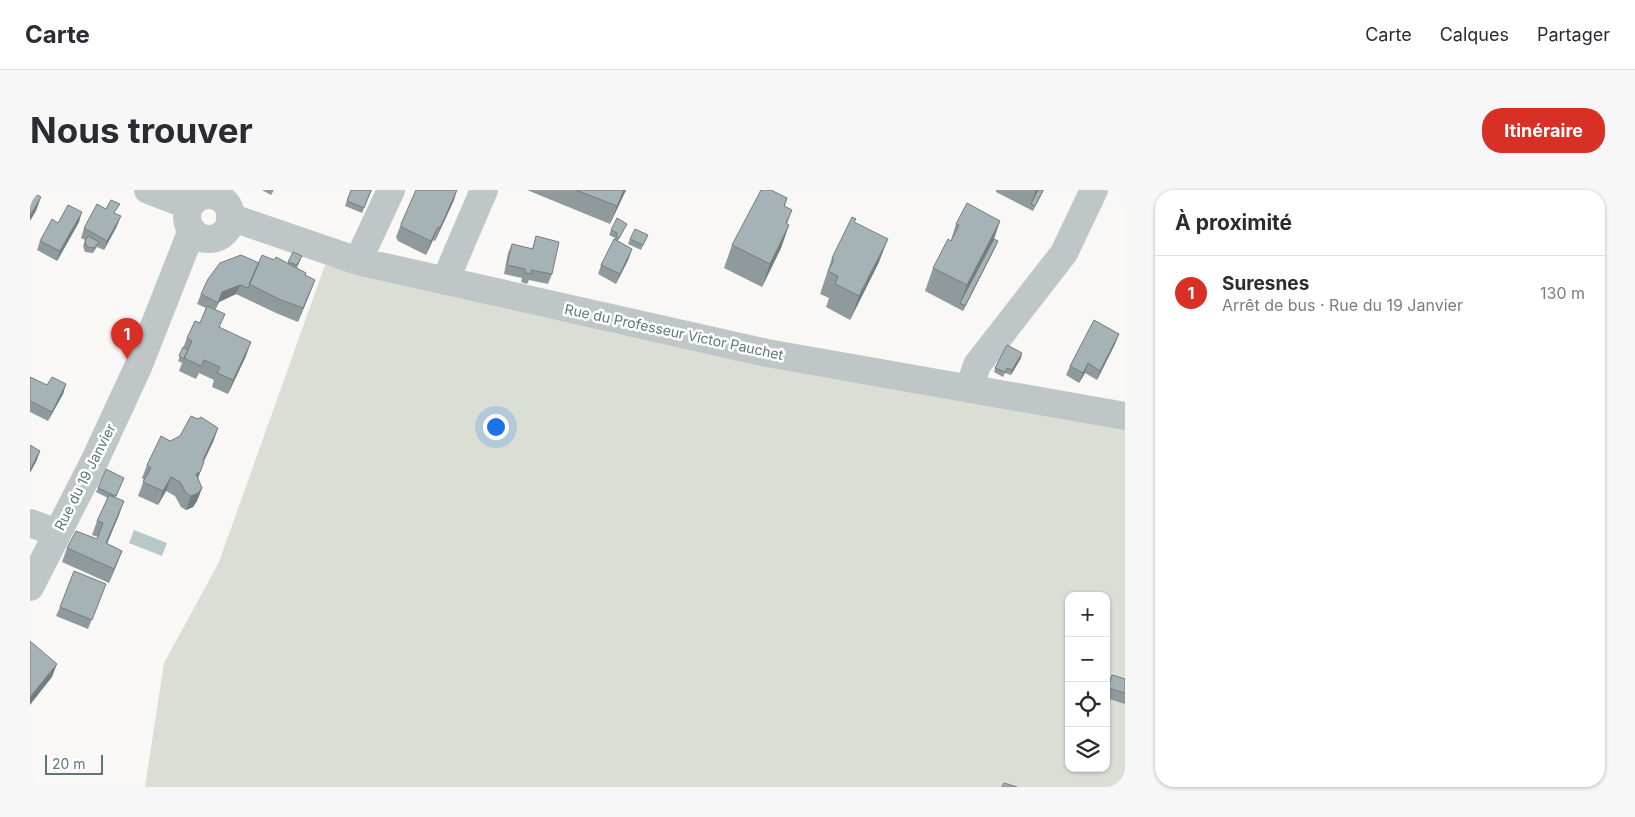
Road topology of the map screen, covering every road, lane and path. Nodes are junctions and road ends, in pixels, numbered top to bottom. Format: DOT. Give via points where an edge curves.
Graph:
graph roads {
  1 [pos="148,190"];
  2 [pos="391,190"];
  3 [pos="484,190"];
  4 [pos="1094,190"];
  5 [pos="222,201"];
  6 [pos="196,225"];
  7 [pos="358,261"];
  8 [pos="445,281"];
  9 [pos="969,389"];
  10 [pos="1125,416"];
  11 [pos="30,523"];
  12 [pos="57,533"];
  13 [pos="30,587"];
  1 -- 6 [label="street"];
  2 -- 7 [label="street"];
  3 -- 8 [label="street"];
  4 -- 9 [label="street" via="1064,253 977,365"];
  5 -- 6 [label="street" via="211,195 197,198"];
  5 -- 6 [label="street" via="225,231 217,237"];
  5 -- 7 [label="street, Rue du Professeur Victor Pauchet"];
  6 -- 12 [label="street, Rue du 19 Janvier" via="138,367"];
  7 -- 8 [label="street, Rue du Professeur Victor Pauchet"];
  8 -- 9 [label="street, Rue du Professeur Victor Pauchet" via="767,353"];
  9 -- 10 [label="street, Rue du Professeur Victor Pauchet"];
  11 -- 12 [label="street"];
  12 -- 13 [label="street, Rue du 19 Janvier"];
}
